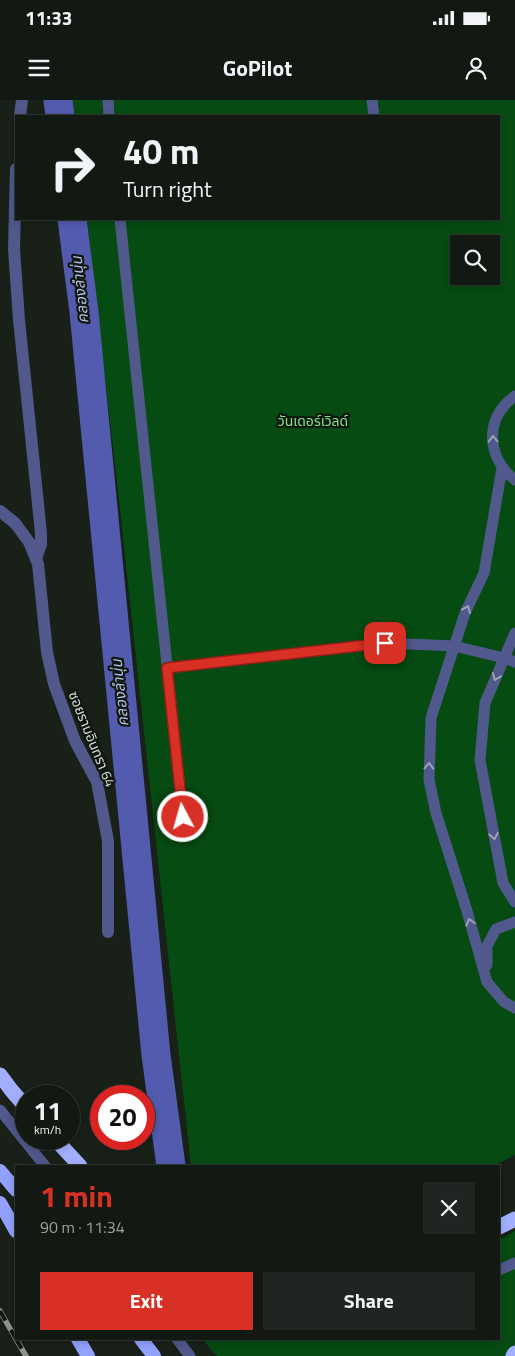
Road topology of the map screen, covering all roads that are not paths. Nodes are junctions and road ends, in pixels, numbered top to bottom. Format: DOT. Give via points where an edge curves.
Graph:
graph roads {
  1 [pos="22,100"];
  2 [pos="108,100"];
  3 [pos="372,100"];
  4 [pos="20,115"];
  5 [pos="110,115"];
  6 [pos="374,115"];
  7 [pos="15,208"];
  8 [pos="120,220"];
  9 [pos="515,396"];
  10 [pos="502,468"];
  11 [pos="515,480"];
  12 [pos="0,512"];
  13 [pos="36,559"];
  14 [pos="515,632"];
  15 [pos="454,646"];
  16 [pos="504,658"];
  17 [pos="515,662"];
  18 [pos="167,668"];
  19 [pos="183,817"];
  20 [pos="515,902"];
  21 [pos="515,922"];
  22 [pos="108,932"];
  23 [pos="487,982"];
  24 [pos="515,1008"];
  25 [pos="0,1075"];
  26 [pos="15,1094"];
  27 [pos="0,1110"];
  28 [pos="65,1150"];
  29 [pos="44,1165"];
  30 [pos="79,1165"];
  31 [pos="0,1171"];
  32 [pos="15,1189"];
  33 [pos="0,1203"];
  34 [pos="515,1219"];
  35 [pos="500,1227"];
  36 [pos="15,1229"];
  37 [pos="515,1263"];
  38 [pos="500,1270"];
  39 [pos="79,1340"];
  40 [pos="142,1340"];
  41 [pos="178,1340"];
  42 [pos="88,1356"];
  43 [pos="154,1356"];
  44 [pos="190,1356"];
  1 -- 4 [label="street"];
  2 -- 5 [label="lane"];
  3 -- 6 [label="lane"];
  7 -- 13 [label="street" via="14,248 20,330 41,534"];
  8 -- 18 [label="lane"];
  10 -- 9 [label="lane, one-way" via="494,454 494,422 502,408"];
  10 -- 11 [label="lane"];
  15 -- 10 [label="lane, one-way" via="464,613 484,573"];
  12 -- 13 [label="street, ซอยรามอินทรา 64" via="16,524"];
  13 -- 22 [label="street, ซอยรามอินทรา 64" via="54,684 75,741 97,782 102,806 108,842"];
  14 -- 16 [label="lane"];
  15 -- 16 [label="lane"];
  15 -- 18 [label="lane" via="385,643"];
  23 -- 15 [label="lane, one-way" via="429,780 431,718"];
  16 -- 17 [label="lane"];
  16 -- 20 [label="lane, one-way" via="485,703 480,760 503,883"];
  18 -- 19 [label="lane"];
  21 -- 23 [label="lane" via="496,929 487,946"];
  23 -- 24 [label="lane" via="504,1002"];
  25 -- 26 [label="highway"];
  27 -- 29 [label="lane"];
  28 -- 30 [label="highway"];
  31 -- 32 [label="highway"];
  33 -- 36 [label="highway"];
  34 -- 35 [label="highway"];
  37 -- 38 [label="lane"];
  39 -- 42 [label="highway"];
  40 -- 43 [label="highway"];
  41 -- 44 [label="lane"];
}
